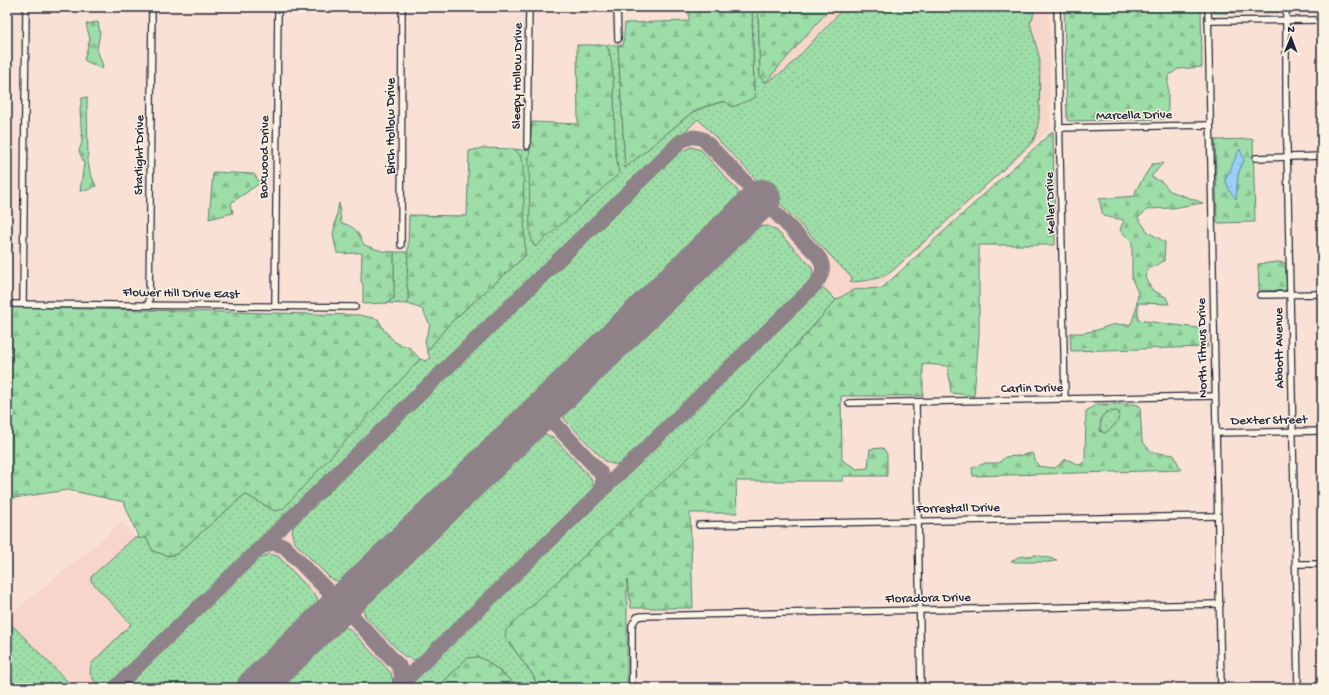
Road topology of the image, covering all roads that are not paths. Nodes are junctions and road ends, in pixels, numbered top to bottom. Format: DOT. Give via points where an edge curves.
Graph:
graph roads {
  1 [pos="26,7"];
  2 [pos="152,7"];
  3 [pos="278,7"];
  4 [pos="402,7"];
  5 [pos="529,7"];
  6 [pos="617,7"];
  7 [pos="1057,7"];
  8 [pos="1208,7"];
  9 [pos="1286,7"];
  10 [pos="1286,20"];
  11 [pos="1322,20"];
  12 [pos="1208,21"];
  13 [pos="618,39"];
  14 [pos="1210,126"];
  15 [pos="1059,128"];
  16 [pos="527,146"];
  17 [pos="1322,156"];
  18 [pos="1288,157"];
  19 [pos="1256,158"];
  20 [pos="400,245"];
  21 [pos="1322,294"];
  22 [pos="1291,295"];
  23 [pos="1260,296"];
  24 [pos="7,304"];
  25 [pos="23,304"];
  26 [pos="149,304"];
  27 [pos="275,306"];
  28 [pos="355,307"];
  29 [pos="1215,396"];
  30 [pos="1065,399"];
  31 [pos="849,403"];
  32 [pos="916,403"];
  33 [pos="1293,431"];
  34 [pos="1322,431"];
  35 [pos="1216,433"];
  36 [pos="1218,516"];
  37 [pos="918,521"];
  38 [pos="699,525"];
  39 [pos="1296,564"];
  40 [pos="1322,564"];
  41 [pos="1220,604"];
  42 [pos="920,610"];
  43 [pos="632,688"];
  44 [pos="921,688"];
  45 [pos="1221,688"];
  46 [pos="1298,688"];
  1 -- 25 [label="street"];
  2 -- 26 [label="street, Starlight Drive"];
  3 -- 27 [label="street, Boxwood Drive"];
  4 -- 20 [label="street, Birch Hollow Drive"];
  5 -- 16 [label="street, Sleepy Hollow Drive"];
  6 -- 13 [label="street"];
  7 -- 15 [label="street, Keller Drive"];
  8 -- 12 [label="street, North Titmus Drive"];
  9 -- 10 [label="street, Abbott Avenue"];
  10 -- 11 [label="street"];
  10 -- 12 [label="street"];
  10 -- 18 [label="street, Abbott Avenue"];
  12 -- 14 [label="street, North Titmus Drive"];
  14 -- 15 [label="street, Marcella Drive"];
  14 -- 29 [label="street, North Titmus Drive"];
  15 -- 30 [label="street, Keller Drive"];
  17 -- 18 [label="street"];
  18 -- 19 [label="street"];
  18 -- 22 [label="street, Abbott Avenue"];
  21 -- 22 [label="street"];
  22 -- 23 [label="street"];
  22 -- 33 [label="street, Abbott Avenue"];
  24 -- 25 [label="street, Flower Hill Drive East"];
  25 -- 26 [label="street, Flower Hill Drive East"];
  26 -- 27 [label="street, Flower Hill Drive East"];
  27 -- 28 [label="street, Flower Hill Drive East"];
  29 -- 30 [label="street, Carlin Drive"];
  29 -- 35 [label="street, North Titmus Drive"];
  30 -- 32 [label="street, Carlin Drive"];
  31 -- 32 [label="street, Carlin Drive"];
  32 -- 37 [label="street"];
  33 -- 34 [label="street, Dexter Street"];
  33 -- 35 [label="street, Dexter Street"];
  33 -- 39 [label="street, Abbott Avenue"];
  35 -- 36 [label="street, North Titmus Drive"];
  36 -- 37 [label="street, Forrestall Drive"];
  36 -- 41 [label="street, North Titmus Drive"];
  37 -- 38 [label="street, Forrestall Drive"];
  37 -- 42 [label="street"];
  39 -- 40 [label="street"];
  39 -- 46 [label="street, Abbott Avenue"];
  41 -- 42 [label="street, Floradora Drive"];
  41 -- 45 [label="street, North Titmus Drive"];
  42 -- 43 [label="street, Floradora Drive" via="637,617 632,625"];
  42 -- 44 [label="street"];
}
